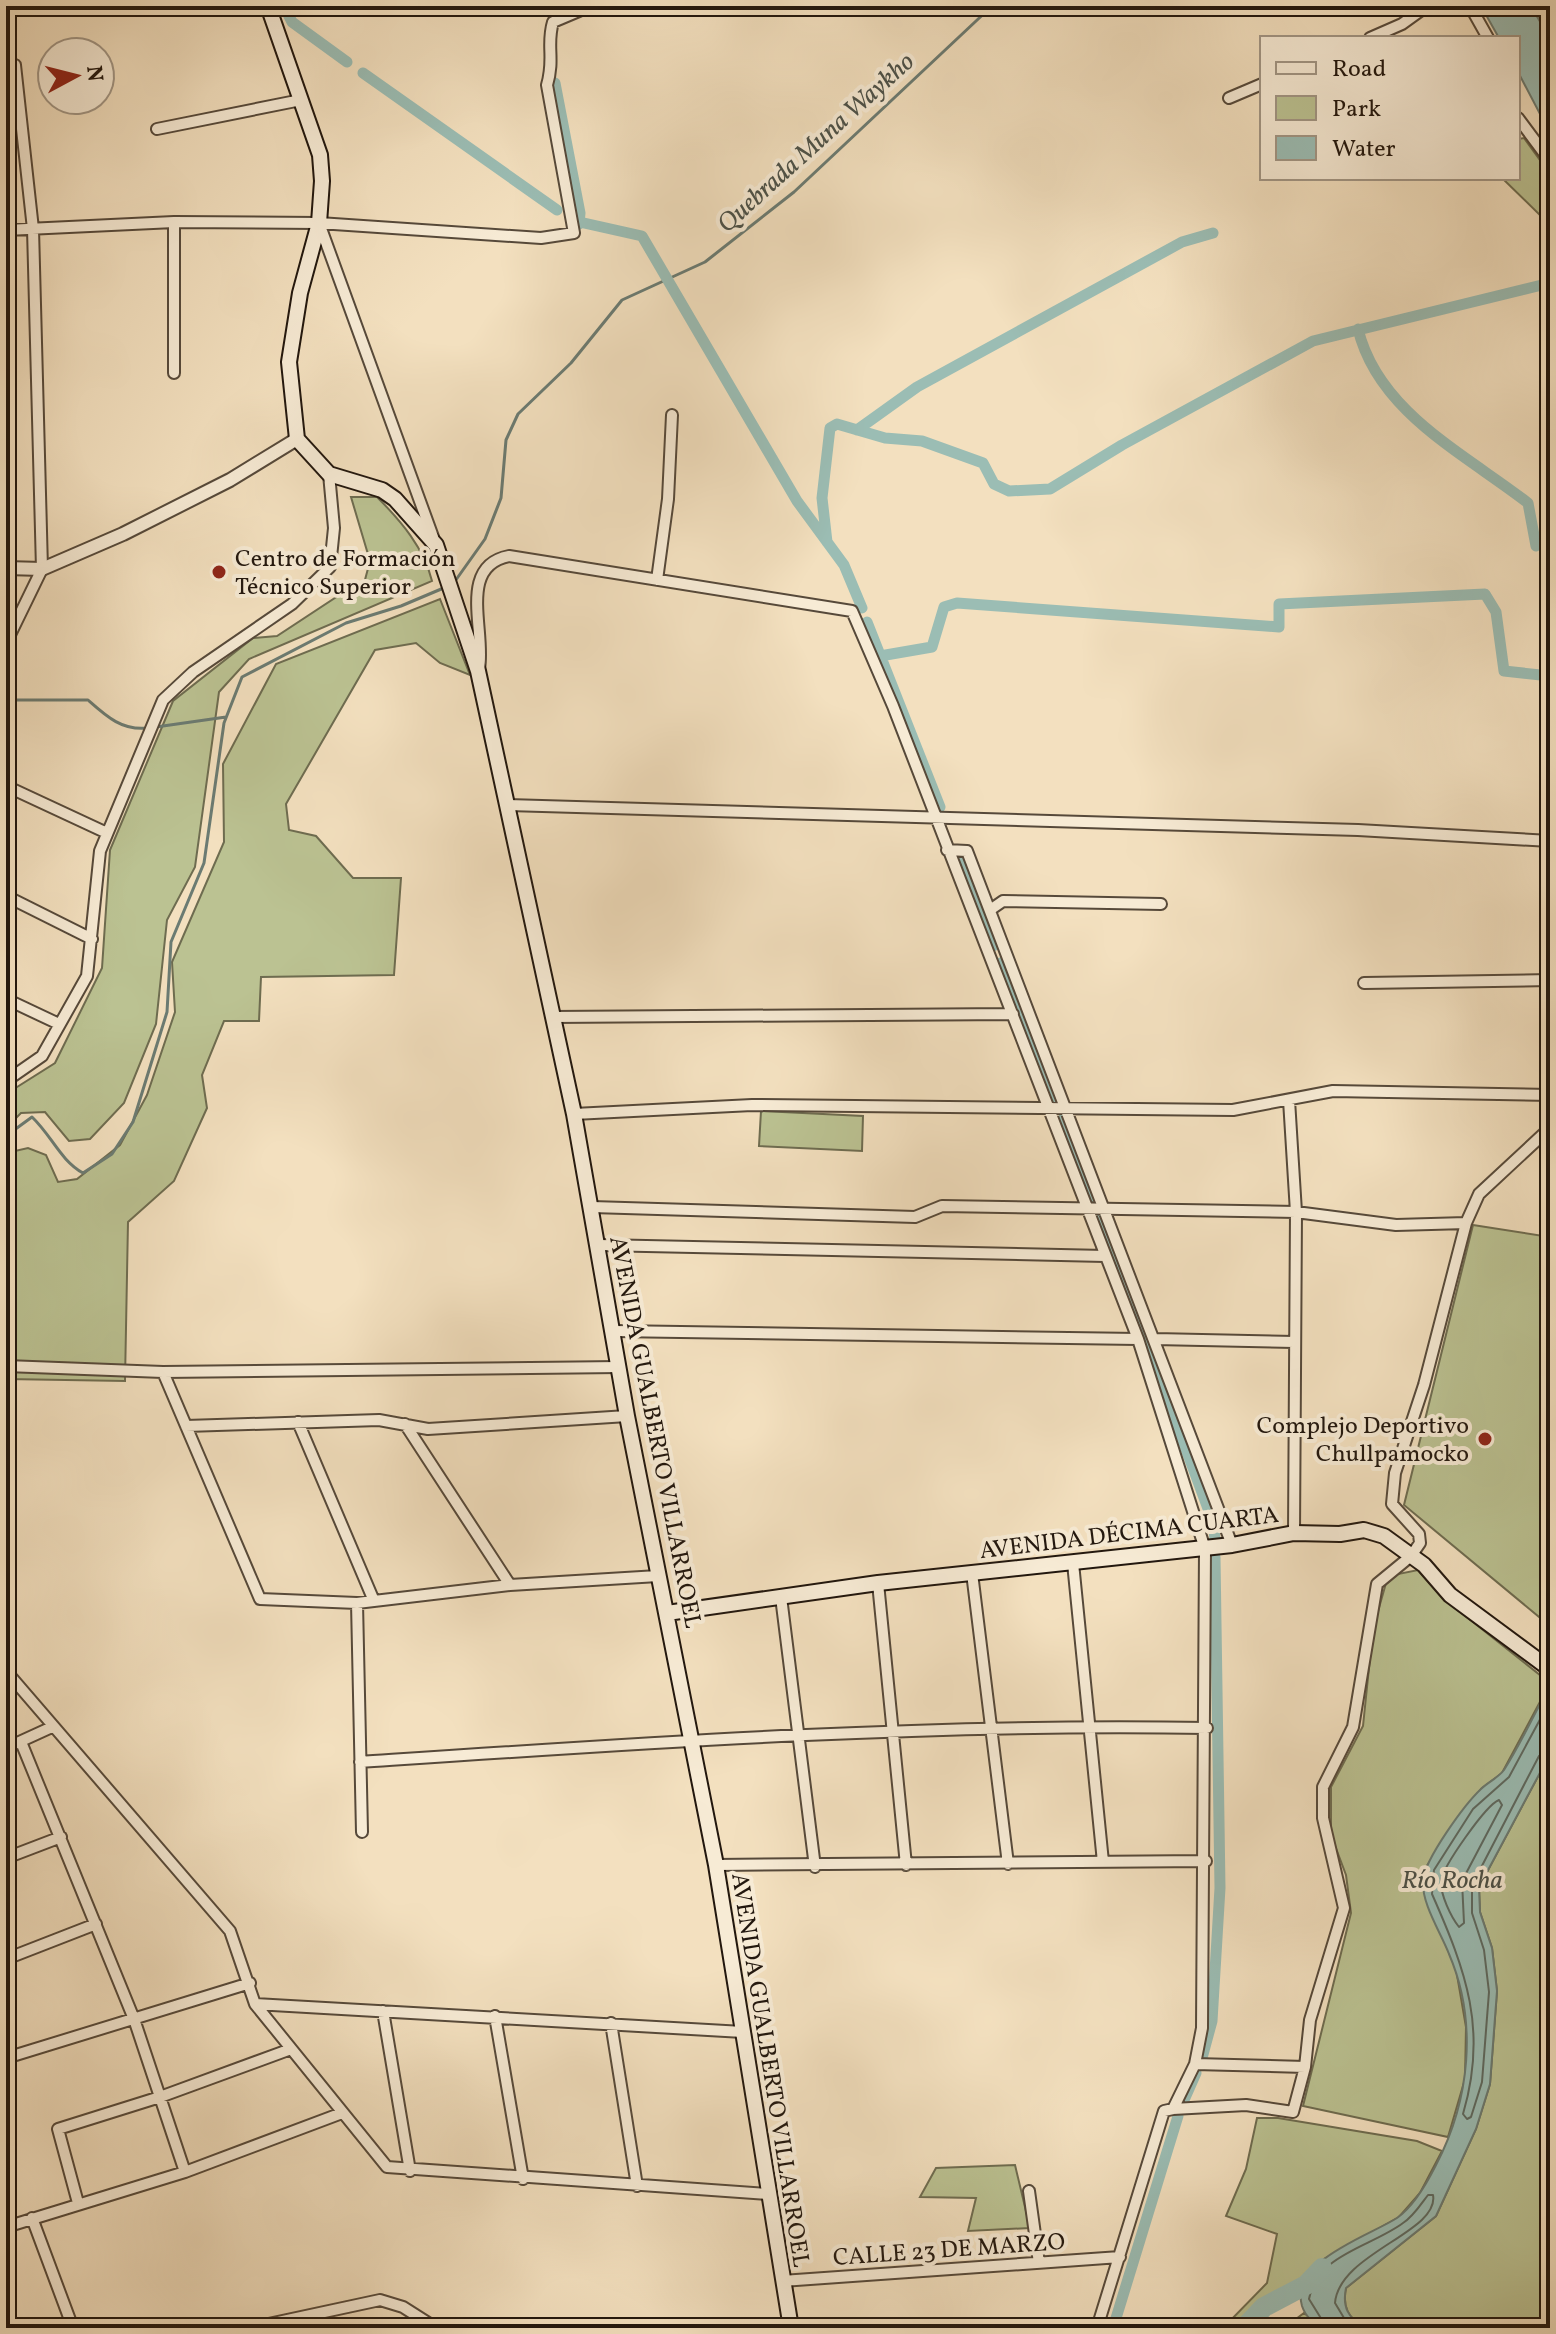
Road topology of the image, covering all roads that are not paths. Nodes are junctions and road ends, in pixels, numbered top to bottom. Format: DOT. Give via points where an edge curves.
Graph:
graph roads {
  1 [pos="268,6"];
  2 [pos="578,6"];
  3 [pos="1427,6"];
  4 [pos="1470,6"];
  5 [pos="1375,36"];
  6 [pos="1487,36"];
  7 [pos="15,65"];
  8 [pos="1260,85"];
  9 [pos="1229,98"];
  10 [pos="301,100"];
  11 [pos="1520,121"];
  12 [pos="157,129"];
  13 [pos="1550,161"];
  14 [pos="174,222"];
  15 [pos="319,223"];
  16 [pos="33,229"];
  17 [pos="6,230"];
  18 [pos="174,373"];
  19 [pos="672,415"];
  20 [pos="297,439"];
  21 [pos="329,474"];
  22 [pos="436,545"];
  23 [pos="6,568"];
  24 [pos="42,569"];
  25 [pos="657,580"];
  26 [pos="6,643"];
  27 [pos="478,671"];
  28 [pos="6,786"];
  29 [pos="507,805"];
  30 [pos="935,820"];
  31 [pos="107,833"];
  32 [pos="1550,841"];
  33 [pos="947,850"];
  34 [pos="6,896"];
  35 [pos="1161,904"];
  36 [pos="990,910"];
  37 [pos="92,939"];
  38 [pos="1550,980"];
  39 [pos="1364,983"];
  40 [pos="6,999"];
  41 [pos="1013,1014"];
  42 [pos="552,1017"];
  43 [pos="59,1024"];
  44 [pos="6,1081"];
  45 [pos="1550,1095"];
  46 [pos="1289,1100"];
  47 [pos="1050,1106"];
  48 [pos="1066,1110"];
  49 [pos="574,1114"];
  50 [pos="1550,1128"];
  51 [pos="592,1207"];
  52 [pos="1088,1210"];
  53 [pos="1103,1210"];
  54 [pos="1296,1212"];
  55 [pos="1466,1223"];
  56 [pos="599,1245"];
  57 [pos="1105,1256"];
  58 [pos="614,1331"];
  59 [pos="1138,1339"];
  60 [pos="1155,1339"];
  61 [pos="1294,1342"];
  62 [pos="6,1366"];
  63 [pos="620,1367"];
  64 [pos="163,1372"];
  65 [pos="627,1416"];
  66 [pos="298,1422"];
  67 [pos="405,1424"];
  68 [pos="186,1426"];
  69 [pos="1294,1533"];
  70 [pos="1232,1545"];
  71 [pos="1205,1549"];
  72 [pos="1411,1556"];
  73 [pos="1073,1563"];
  74 [pos="972,1573"];
  75 [pos="658,1576"];
  76 [pos="878,1583"];
  77 [pos="510,1585"];
  78 [pos="781,1597"];
  79 [pos="374,1601"];
  80 [pos="357,1603"];
  81 [pos="667,1613"];
  82 [pos="1545,1666"];
  83 [pos="6,1671"];
  84 [pos="1087,1726"];
  85 [pos="52,1727"];
  86 [pos="1207,1728"];
  87 [pos="991,1731"];
  88 [pos="799,1734"];
  89 [pos="893,1734"];
  90 [pos="692,1739"];
  91 [pos="21,1742"];
  92 [pos="6,1748"];
  93 [pos="360,1762"];
  94 [pos="362,1832"];
  95 [pos="61,1837"];
  96 [pos="6,1858"];
  97 [pos="1206,1861"];
  98 [pos="1103,1862"];
  99 [pos="1008,1864"];
  100 [pos="716,1865"];
  101 [pos="906,1865"];
  102 [pos="815,1867"];
  103 [pos="96,1924"];
  104 [pos="6,1959"];
  105 [pos="250,1983"];
  106 [pos="255,2004"];
  107 [pos="383,2011"];
  108 [pos="495,2016"];
  109 [pos="134,2019"];
  110 [pos="611,2023"];
  111 [pos="743,2032"];
  112 [pos="291,2049"];
  113 [pos="6,2058"];
  114 [pos="1195,2064"];
  115 [pos="1305,2067"];
  116 [pos="160,2097"];
  117 [pos="1173,2109"];
  118 [pos="342,2113"];
  119 [pos="410,2171"];
  120 [pos="185,2172"];
  121 [pos="523,2179"];
  122 [pos="637,2186"];
  123 [pos="1029,2191"];
  124 [pos="767,2194"];
  125 [pos="78,2203"];
  126 [pos="32,2218"];
  127 [pos="6,2227"];
  128 [pos="1120,2257"];
  129 [pos="1039,2263"];
  130 [pos="782,2281"];
  131 [pos="788,2325"];
  132 [pos="73,2328"];
  133 [pos="250,2328"];
  134 [pos="436,2328"];
  135 [pos="1097,2328"];
  1 -- 10 [label="main road"];
  2 -- 15 [label="street" via="579,11 553,22 549,36 554,62 547,85 574,233 541,238"];
  3 -- 5 [label="street"];
  4 -- 6 [label="street"];
  7 -- 16 [label="street"];
  8 -- 9 [label="street"];
  10 -- 12 [label="street"];
  10 -- 15 [label="main road" via="321,166"];
  11 -- 13 [label="street"];
  14 -- 15 [label="street"];
  14 -- 16 [label="street"];
  14 -- 18 [label="street"];
  15 -- 20 [label="main road" via="289,362"];
  15 -- 22 [label="street"];
  16 -- 17 [label="street"];
  16 -- 24 [label="street"];
  19 -- 25 [label="street"];
  20 -- 21 [label="main road"];
  20 -- 24 [label="street" via="203,494"];
  21 -- 22 [label="main road" via="382,490"];
  21 -- 31 [label="street" via="334,528 330,567 292,604 193,672 163,700"];
  22 -- 27 [label="main road, AVENIDA GUALBERTO VILLARROEL"];
  23 -- 24 [label="street"];
  24 -- 26 [label="street"];
  25 -- 27 [label="street" via="498,558 480,574 478,585 483,649"];
  25 -- 30 [label="street" via="852,611"];
  27 -- 29 [label="main road, AVENIDA GUALBERTO VILLARROEL"];
  28 -- 31 [label="street"];
  29 -- 30 [label="street"];
  29 -- 42 [label="main road, AVENIDA GUALBERTO VILLARROEL"];
  30 -- 32 [label="street" via="1358,830"];
  30 -- 33 [label="street"];
  31 -- 37 [label="street" via="100,851"];
  33 -- 36 [label="street" via="967,851"];
  33 -- 41 [label="street"];
  34 -- 37 [label="street"];
  35 -- 36 [label="street" via="1003,901"];
  36 -- 48 [label="street"];
  37 -- 43 [label="street" via="87,976"];
  38 -- 39 [label="street"];
  40 -- 43 [label="street"];
  41 -- 42 [label="street"];
  41 -- 47 [label="street"];
  42 -- 49 [label="main road, AVENIDA GUALBERTO VILLARROEL"];
  43 -- 44 [label="street" via="42,1056"];
  45 -- 46 [label="street" via="1333,1091"];
  46 -- 48 [label="street" via="1233,1110"];
  46 -- 54 [label="street"];
  47 -- 48 [label="street"];
  47 -- 49 [label="street" via="752,1105"];
  47 -- 52 [label="street"];
  48 -- 53 [label="street"];
  49 -- 51 [label="main road, AVENIDA GUALBERTO VILLARROEL"];
  50 -- 55 [label="street" via="1479,1194"];
  51 -- 52 [label="street" via="915,1217 942,1206"];
  51 -- 56 [label="main road, AVENIDA GUALBERTO VILLARROEL"];
  52 -- 53 [label="street"];
  52 -- 57 [label="street"];
  53 -- 54 [label="street"];
  53 -- 60 [label="street"];
  54 -- 55 [label="street" via="1396,1225"];
  54 -- 61 [label="street"];
  55 -- 72 [label="street" via="1395,1473 1392,1504 1419,1534 1420,1543"];
  56 -- 57 [label="street"];
  56 -- 58 [label="main road, AVENIDA GUALBERTO VILLARROEL"];
  57 -- 59 [label="street"];
  58 -- 59 [label="street"];
  58 -- 63 [label="main road, AVENIDA GUALBERTO VILLARROEL"];
  59 -- 71 [label="street"];
  60 -- 61 [label="street"];
  60 -- 70 [label="street"];
  61 -- 69 [label="street"];
  62 -- 64 [label="street"];
  63 -- 64 [label="street"];
  63 -- 65 [label="main road, AVENIDA GUALBERTO VILLARROEL"];
  64 -- 68 [label="street"];
  65 -- 67 [label="street" via="428,1429"];
  65 -- 75 [label="main road, AVENIDA GUALBERTO VILLARROEL"];
  66 -- 67 [label="street"];
  66 -- 68 [label="street"];
  66 -- 79 [label="street"];
  67 -- 77 [label="street"];
  68 -- 80 [label="street" via="260,1599"];
  69 -- 70 [label="main road, AVENIDA DÉCIMA CUARTA"];
  69 -- 72 [label="main road, AVENIDA DÉCIMA CUARTA" via="1364,1530 1384,1536"];
  70 -- 71 [label="main road, AVENIDA DÉCIMA CUARTA"];
  71 -- 73 [label="main road, AVENIDA DÉCIMA CUARTA"];
  71 -- 86 [label="street"];
  72 -- 82 [label="main road, AVENIDA DÉCIMA CUARTA" via="1450,1595"];
  72 -- 115 [label="street" via="1377,1584 1353,1727 1323,1787 1323,1818 1344,1908 1310,2020"];
  73 -- 74 [label="main road, AVENIDA DÉCIMA CUARTA"];
  73 -- 84 [label="street"];
  74 -- 76 [label="main road, AVENIDA DÉCIMA CUARTA"];
  74 -- 87 [label="street"];
  75 -- 77 [label="street"];
  75 -- 81 [label="main road, AVENIDA GUALBERTO VILLARROEL"];
  76 -- 78 [label="main road, AVENIDA DÉCIMA CUARTA"];
  76 -- 89 [label="street"];
  77 -- 79 [label="street"];
  78 -- 81 [label="main road, AVENIDA DÉCIMA CUARTA"];
  78 -- 88 [label="street"];
  79 -- 80 [label="street"];
  80 -- 93 [label="street"];
  81 -- 90 [label="main road, AVENIDA GUALBERTO VILLARROEL"];
  83 -- 85 [label="street"];
  84 -- 86 [label="street"];
  84 -- 87 [label="street"];
  84 -- 98 [label="street"];
  85 -- 91 [label="street"];
  85 -- 105 [label="street" via="230,1931"];
  86 -- 97 [label="street"];
  87 -- 89 [label="street"];
  87 -- 99 [label="street"];
  88 -- 89 [label="street"];
  88 -- 90 [label="street"];
  88 -- 102 [label="street"];
  89 -- 101 [label="street"];
  90 -- 93 [label="street"];
  90 -- 100 [label="main road, AVENIDA GUALBERTO VILLARROEL"];
  91 -- 92 [label="street"];
  91 -- 95 [label="street"];
  93 -- 94 [label="street"];
  95 -- 96 [label="street"];
  95 -- 103 [label="street"];
  97 -- 98 [label="street"];
  97 -- 114 [label="street" via="1202,2028"];
  98 -- 99 [label="street"];
  99 -- 101 [label="street"];
  100 -- 102 [label="street"];
  100 -- 111 [label="main road, AVENIDA GUALBERTO VILLARROEL"];
  101 -- 102 [label="street"];
  103 -- 104 [label="street"];
  103 -- 109 [label="street"];
  105 -- 106 [label="street"];
  105 -- 109 [label="street"];
  106 -- 107 [label="street"];
  106 -- 112 [label="street"];
  107 -- 108 [label="street"];
  107 -- 119 [label="street"];
  108 -- 110 [label="street"];
  108 -- 121 [label="street"];
  109 -- 113 [label="street"];
  109 -- 116 [label="street"];
  110 -- 111 [label="street"];
  110 -- 122 [label="street"];
  111 -- 124 [label="main road, AVENIDA GUALBERTO VILLARROEL"];
  112 -- 116 [label="street"];
  112 -- 118 [label="street"];
  114 -- 115 [label="street"];
  114 -- 117 [label="street"];
  115 -- 117 [label="street" via="1293,2112 1246,2105"];
  116 -- 120 [label="street"];
  116 -- 125 [label="street" via="58,2129"];
  117 -- 128 [label="street" via="1164,2111"];
  118 -- 119 [label="street" via="387,2167"];
  118 -- 120 [label="street"];
  119 -- 121 [label="street"];
  120 -- 125 [label="street"];
  121 -- 122 [label="street"];
  122 -- 124 [label="street"];
  123 -- 129 [label="street"];
  124 -- 130 [label="main road, AVENIDA GUALBERTO VILLARROEL"];
  125 -- 126 [label="street"];
  126 -- 127 [label="street"];
  126 -- 132 [label="street"];
  128 -- 129 [label="street, CALLE 23 DE MARZO"];
  128 -- 135 [label="street"];
  129 -- 130 [label="street, CALLE 23 DE MARZO"];
  130 -- 131 [label="main road, AVENIDA GUALBERTO VILLARROEL"];
  133 -- 134 [label="street" via="380,2300 403,2307"];
}
